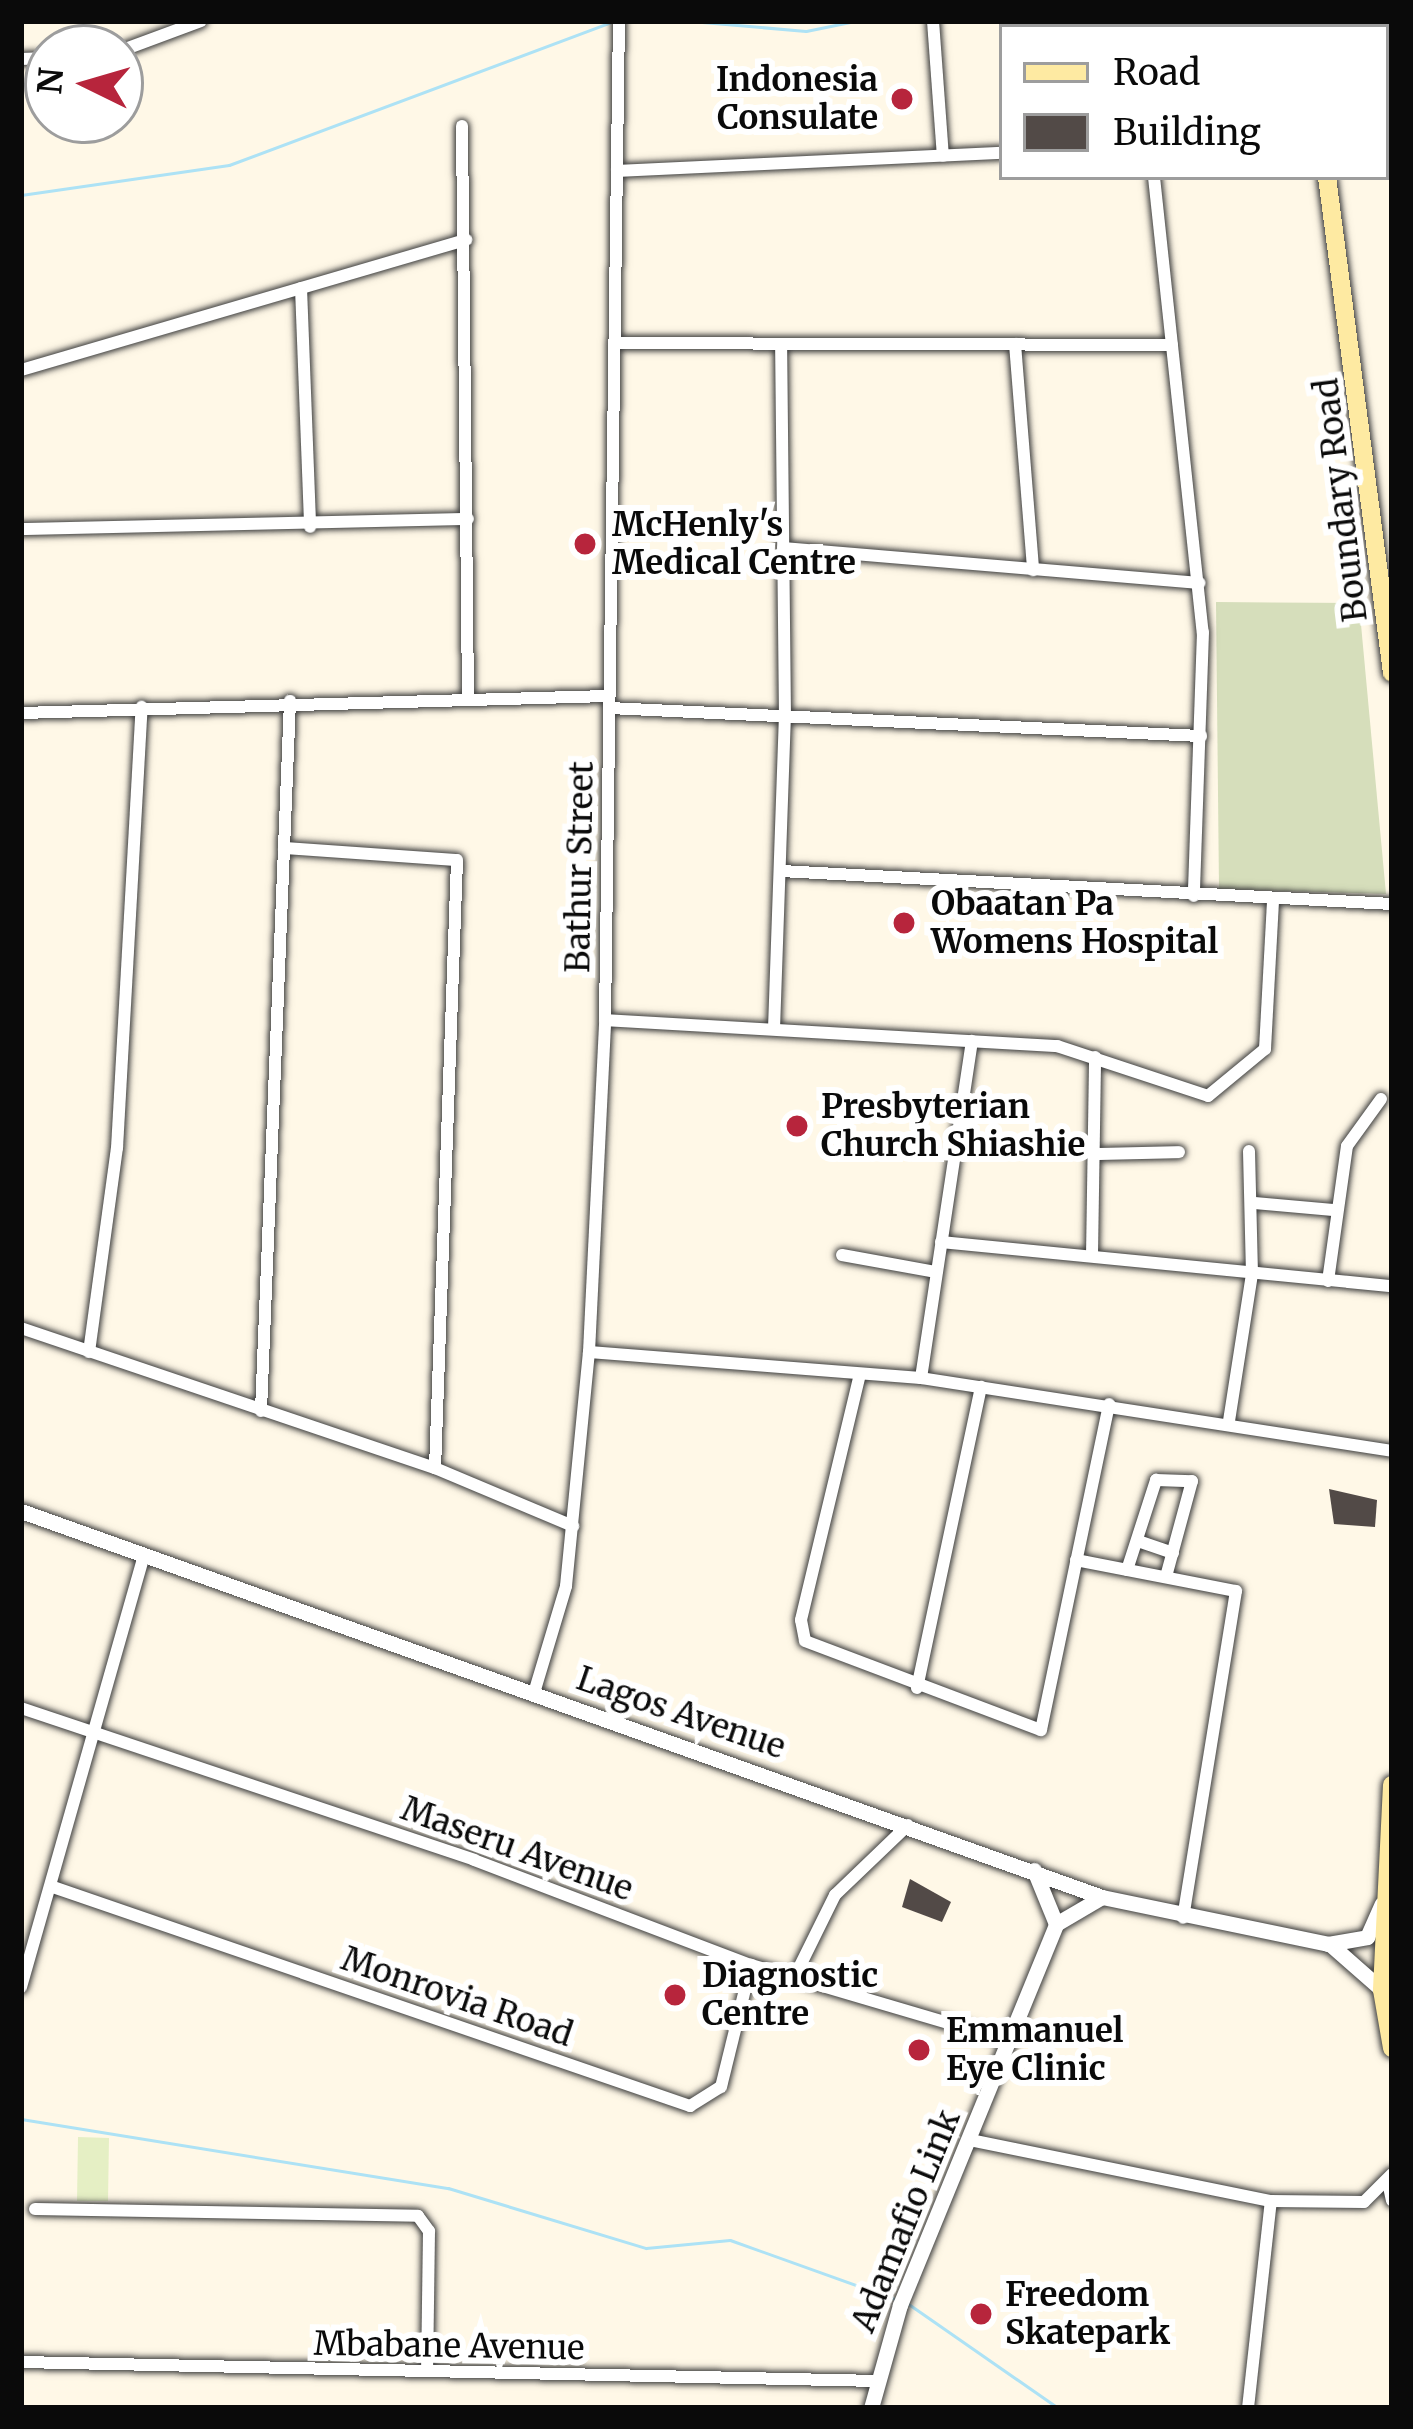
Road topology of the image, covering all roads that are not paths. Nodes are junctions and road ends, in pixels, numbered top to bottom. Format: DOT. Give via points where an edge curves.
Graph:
graph roads {
  1 [pos="202,21"];
  2 [pos="933,21"];
  3 [pos="619,28"];
  4 [pos="144,42"];
  5 [pos="462,126"];
  6 [pos="999,153"];
  7 [pos="943,156"];
  8 [pos="617,172"];
  9 [pos="1154,180"];
  10 [pos="1327,180"];
  11 [pos="466,240"];
  12 [pos="301,288"];
  13 [pos="614,343"];
  14 [pos="1016,344"];
  15 [pos="781,345"];
  16 [pos="1172,345"];
  17 [pos="21,370"];
  18 [pos="468,519"];
  19 [pos="310,527"];
  20 [pos="21,529"];
  21 [pos="783,548"];
  22 [pos="1033,570"];
  23 [pos="1200,583"];
  24 [pos="1392,673"];
  25 [pos="468,697"];
  26 [pos="290,701"];
  27 [pos="609,702"];
  28 [pos="142,707"];
  29 [pos="21,713"];
  30 [pos="785,717"];
  31 [pos="1201,736"];
  32 [pos="284,848"];
  33 [pos="781,872"];
  34 [pos="1194,896"];
  35 [pos="1273,899"];
  36 [pos="1392,904"];
  37 [pos="605,1019"];
  38 [pos="774,1029"];
  39 [pos="972,1041"];
  40 [pos="1095,1057"];
  41 [pos="1381,1099"];
  42 [pos="1250,1151"];
  43 [pos="1179,1152"];
  44 [pos="1094,1154"];
  45 [pos="1255,1203"];
  46 [pos="1333,1210"];
  47 [pos="940,1242"];
  48 [pos="842,1255"];
  49 [pos="1092,1255"];
  50 [pos="936,1272"];
  51 [pos="1252,1274"];
  52 [pos="1328,1280"];
  53 [pos="1392,1286"];
  54 [pos="21,1328"];
  55 [pos="89,1352"];
  56 [pos="589,1352"];
  57 [pos="860,1374"];
  58 [pos="921,1378"];
  59 [pos="981,1387"];
  60 [pos="1109,1404"];
  61 [pos="261,1411"];
  62 [pos="1229,1421"];
  63 [pos="1392,1451"];
  64 [pos="435,1468"];
  65 [pos="21,1511"];
  66 [pos="574,1526"];
  67 [pos="1138,1541"];
  68 [pos="1173,1553"];
  69 [pos="144,1556"];
  70 [pos="1076,1560"];
  71 [pos="1127,1570"];
  72 [pos="1166,1577"];
  73 [pos="917,1688"];
  74 [pos="534,1693"];
  75 [pos="21,1708"];
  76 [pos="100,1732"];
  77 [pos="1392,1785"];
  78 [pos="908,1825"];
  79 [pos="1034,1870"];
  80 [pos="53,1887"];
  81 [pos="1102,1897"];
  82 [pos="1383,1901"];
  83 [pos="1183,1918"];
  84 [pos="1056,1924"];
  85 [pos="1328,1944"];
  86 [pos="751,1965"];
  87 [pos="794,1978"];
  88 [pos="21,1987"];
  89 [pos="1382,1990"];
  90 [pos="996,2037"];
  91 [pos="1392,2048"];
  92 [pos="970,2140"];
  93 [pos="1390,2178"];
  94 [pos="1271,2200"];
  95 [pos="1392,2201"];
  96 [pos="34,2209"];
  97 [pos="21,2362"];
  98 [pos="427,2370"];
  99 [pos="877,2380"];
  100 [pos="871,2408"];
  101 [pos="1247,2408"];
  1 -- 4 [label="street"];
  2 -- 7 [label="street"];
  3 -- 8 [label="street, Bathur Street"];
  5 -- 11 [label="street"];
  6 -- 7 [label="street"];
  7 -- 8 [label="street"];
  8 -- 13 [label="street, Bathur Street"];
  9 -- 16 [label="street"];
  10 -- 24 [label="main road, Boundary Road"];
  11 -- 12 [label="street"];
  11 -- 18 [label="street"];
  12 -- 17 [label="street"];
  12 -- 19 [label="street"];
  13 -- 15 [label="street"];
  13 -- 27 [label="street, Bathur Street"];
  14 -- 15 [label="street"];
  14 -- 16 [label="street"];
  14 -- 22 [label="street"];
  15 -- 21 [label="street"];
  16 -- 23 [label="street"];
  18 -- 19 [label="street"];
  18 -- 25 [label="street"];
  19 -- 20 [label="street"];
  21 -- 22 [label="street"];
  21 -- 30 [label="street"];
  22 -- 23 [label="street"];
  23 -- 31 [label="street"];
  25 -- 26 [label="street"];
  25 -- 27 [label="street"];
  26 -- 28 [label="street"];
  26 -- 32 [label="street"];
  27 -- 30 [label="street"];
  27 -- 37 [label="street, Bathur Street"];
  28 -- 29 [label="street"];
  28 -- 55 [label="street" via="117,1148"];
  30 -- 31 [label="street"];
  30 -- 33 [label="street"];
  31 -- 34 [label="street"];
  32 -- 61 [label="street"];
  32 -- 64 [label="street" via="457,860"];
  33 -- 34 [label="street"];
  33 -- 38 [label="street"];
  34 -- 35 [label="street"];
  35 -- 36 [label="street"];
  35 -- 40 [label="street" via="1265,1049 1208,1096"];
  37 -- 38 [label="street"];
  37 -- 56 [label="street, Bathur Street"];
  38 -- 39 [label="street"];
  39 -- 40 [label="street"];
  39 -- 47 [label="street"];
  40 -- 44 [label="street"];
  41 -- 46 [label="street" via="1347,1146"];
  42 -- 45 [label="street"];
  43 -- 44 [label="street"];
  44 -- 49 [label="street"];
  45 -- 46 [label="street"];
  45 -- 51 [label="street"];
  46 -- 52 [label="street"];
  47 -- 49 [label="street"];
  47 -- 50 [label="street"];
  48 -- 50 [label="street"];
  49 -- 51 [label="street"];
  50 -- 58 [label="street"];
  51 -- 52 [label="street"];
  51 -- 62 [label="street"];
  52 -- 53 [label="street"];
  54 -- 55 [label="street"];
  55 -- 61 [label="street"];
  56 -- 57 [label="street"];
  56 -- 66 [label="street, Bathur Street"];
  57 -- 58 [label="street"];
  57 -- 73 [label="street" via="801,1633"];
  58 -- 59 [label="street"];
  59 -- 60 [label="street"];
  59 -- 73 [label="street"];
  60 -- 62 [label="street"];
  60 -- 70 [label="street"];
  61 -- 64 [label="street"];
  62 -- 63 [label="street"];
  64 -- 66 [label="street"];
  65 -- 69 [label="street, Lagos Avenue"];
  66 -- 74 [label="street, Bathur Street"];
  67 -- 68 [label="street"];
  67 -- 68 [label="street" via="1156,1480 1192,1481"];
  67 -- 71 [label="street"];
  68 -- 72 [label="street"];
  69 -- 74 [label="street, Lagos Avenue"];
  69 -- 76 [label="street"];
  70 -- 71 [label="street"];
  70 -- 73 [label="street" via="1046,1728"];
  71 -- 72 [label="street"];
  72 -- 83 [label="street" via="1236,1591"];
  74 -- 78 [label="street, Lagos Avenue"];
  75 -- 76 [label="street, Maseru Avenue"];
  76 -- 80 [label="street"];
  76 -- 86 [label="street, Maseru Avenue"];
  77 -- 82 [label="main road"];
  78 -- 79 [label="street, Lagos Avenue"];
  78 -- 87 [label="street" via="835,1895"];
  79 -- 81 [label="street, Lagos Avenue"];
  79 -- 84 [label="street"];
  80 -- 86 [label="street, Monrovia Road" via="691,2106 721,2087"];
  80 -- 88 [label="street"];
  81 -- 83 [label="street, Lagos Avenue"];
  81 -- 84 [label="street"];
  82 -- 85 [label="street" via="1367,1937"];
  82 -- 89 [label="main road"];
  83 -- 85 [label="street, Lagos Avenue"];
  84 -- 92 [label="street, Adamafio Link"];
  85 -- 89 [label="street"];
  86 -- 87 [label="street, Maseru Avenue"];
  87 -- 90 [label="street, Maseru Avenue"];
  89 -- 91 [label="main road"];
  92 -- 94 [label="street"];
  92 -- 99 [label="street, Adamafio Link"];
  93 -- 94 [label="street" via="1364,2202"];
  93 -- 95 [label="street"];
  94 -- 101 [label="street"];
  96 -- 98 [label="street" via="418,2216 428,2231"];
  97 -- 98 [label="street, Mbabane Avenue"];
  98 -- 99 [label="street, Mbabane Avenue"];
  99 -- 100 [label="street, Adamafio Link"];
}
